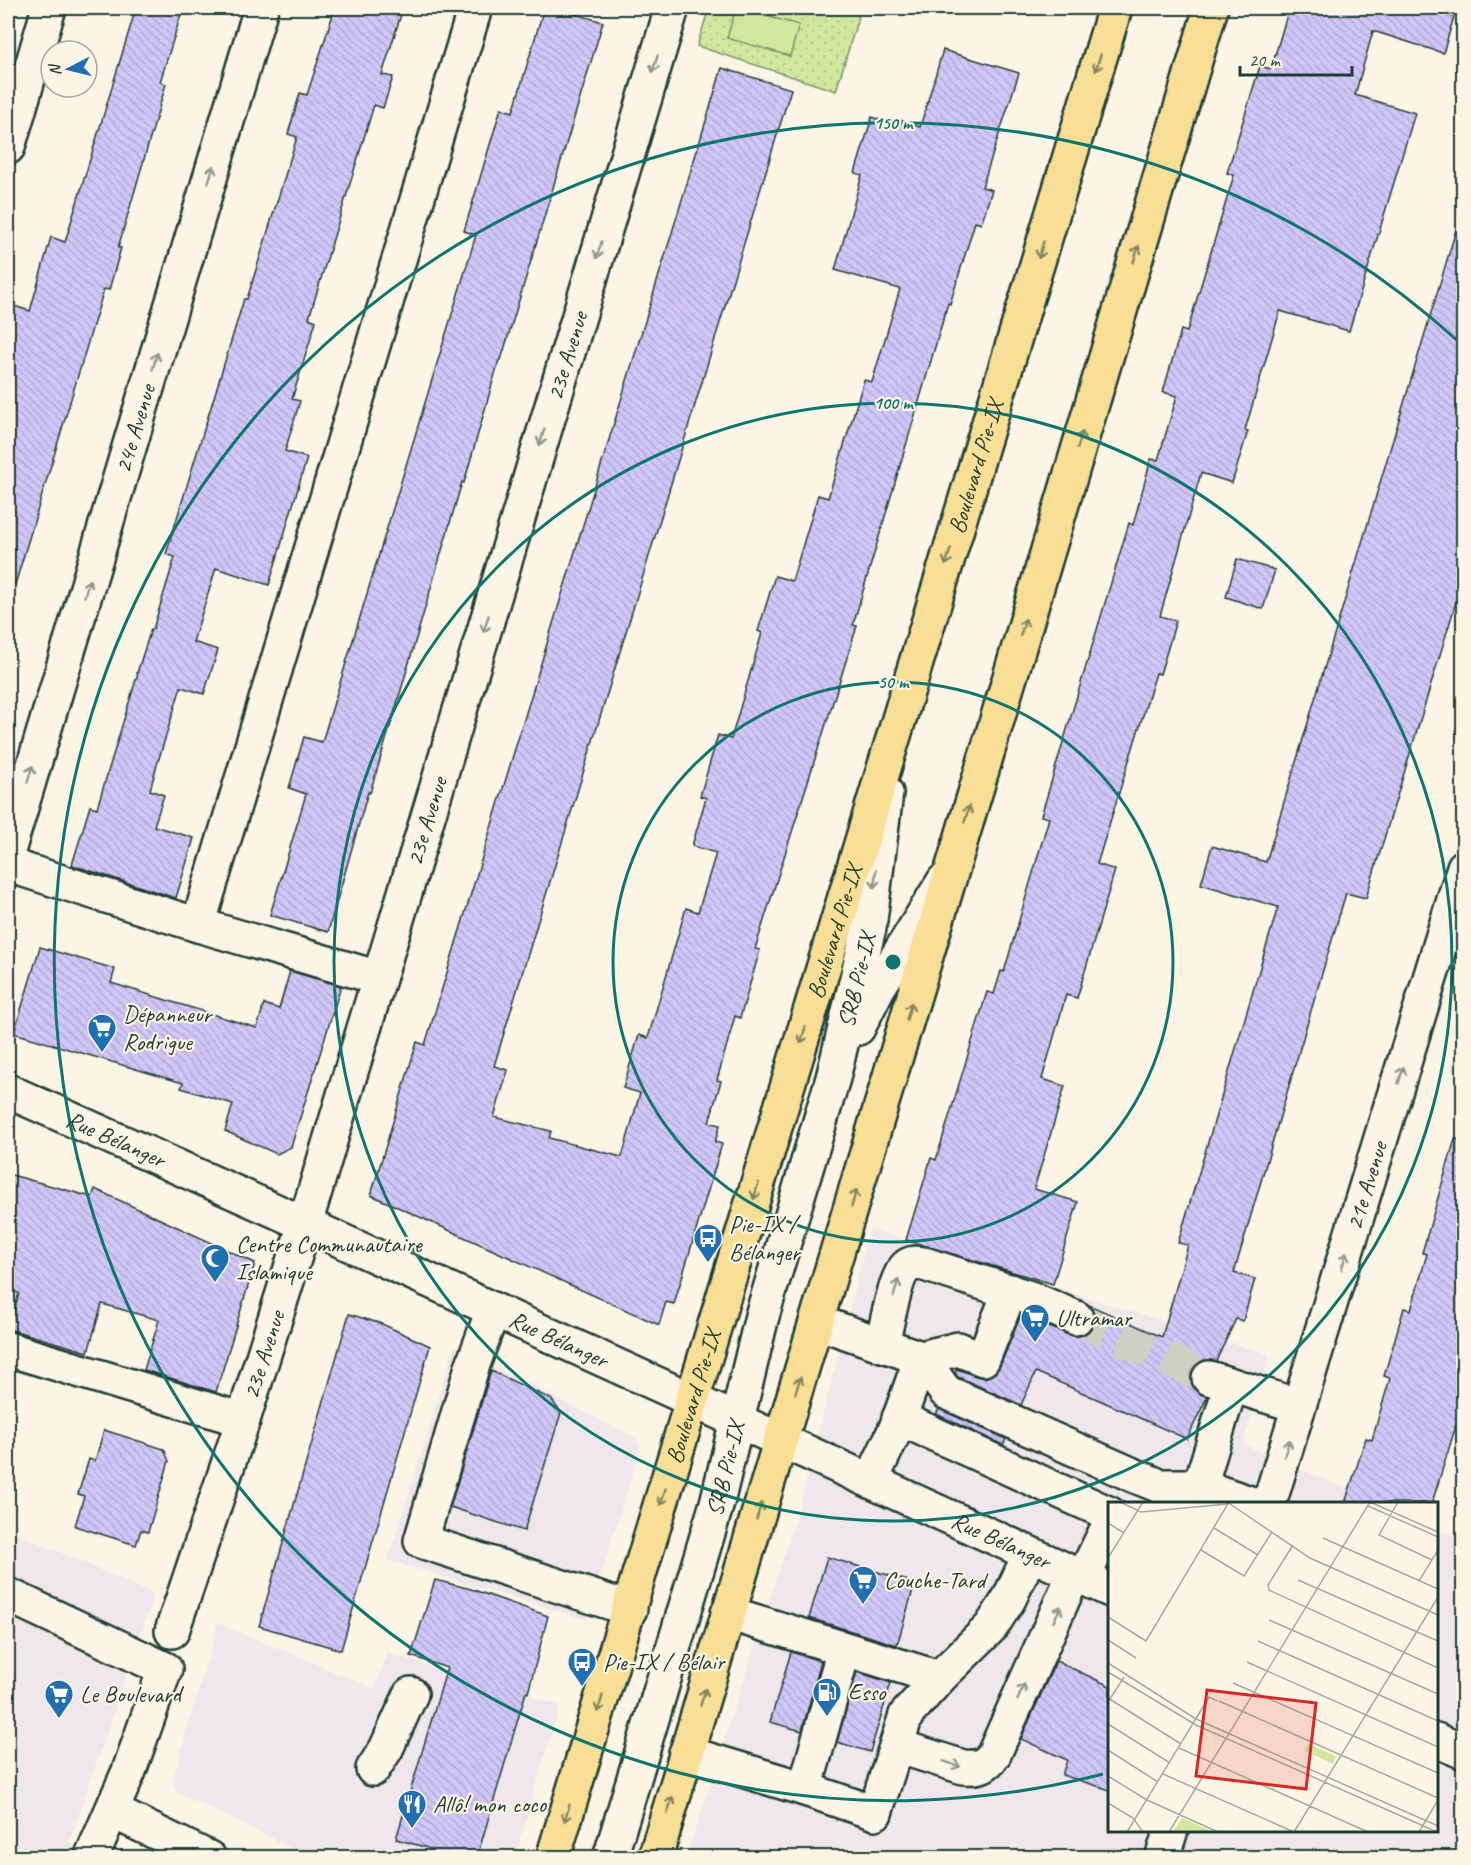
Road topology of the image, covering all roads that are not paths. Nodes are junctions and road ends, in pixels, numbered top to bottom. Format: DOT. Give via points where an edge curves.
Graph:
graph roads {
  1 [pos="50,8"];
  2 [pos="261,8"];
  3 [pos="475,8"];
  4 [pos="672,8"];
  5 [pos="1115,8"];
  6 [pos="1211,8"];
  7 [pos="8,147"];
  8 [pos="893,738"];
  9 [pos="14,805"];
  10 [pos="8,850"];
  11 [pos="8,865"];
  12 [pos="1464,867"];
  13 [pos="950,870"];
  14 [pos="198,925"];
  15 [pos="379,978"];
  16 [pos="833,1078"];
  17 [pos="8,1091"];
  18 [pos="305,1224"];
  19 [pos="1010,1291"];
  20 [pos="493,1310"];
  21 [pos="1076,1318"];
  22 [pos="817,1322"];
  23 [pos="882,1345"];
  24 [pos="8,1349"];
  25 [pos="921,1358"];
  26 [pos="693,1401"];
  27 [pos="1299,1406"];
  28 [pos="899,1418"];
  29 [pos="243,1420"];
  30 [pos="738,1422"];
  31 [pos="781,1440"];
  32 [pos="1133,1475"];
  33 [pos="871,1481"];
  34 [pos="1200,1486"];
  35 [pos="1120,1502"];
  36 [pos="1249,1502"];
  37 [pos="1269,1502"];
  38 [pos="1108,1513"];
  39 [pos="1108,1529"];
  40 [pos="1030,1554"];
  41 [pos="1089,1581"];
  42 [pos="8,1595"];
  43 [pos="630,1609"];
  44 [pos="728,1613"];
  45 [pos="172,1631"];
  46 [pos="844,1649"];
  47 [pos="939,1678"];
  48 [pos="411,1694"];
  49 [pos="1438,1740"];
  50 [pos="897,1746"];
  51 [pos="1464,1752"];
  52 [pos="686,1754"];
  53 [pos="373,1769"];
  54 [pos="805,1790"];
  55 [pos="112,1811"];
  56 [pos="1170,1832"];
  57 [pos="91,1857"];
  58 [pos="209,1857"];
  59 [pos="554,1857"];
  60 [pos="610,1857"];
  61 [pos="655,1857"];
  62 [pos="1162,1857"];
  1 -- 7 [label="street"];
  9 -- 2 [label="street, 24e Avenue, one-way"];
  3 -- 14 [label="street"];
  4 -- 15 [label="street, 23e Avenue, one-way"];
  5 -- 8 [label="main road, Boulevard Pie-IX, one-way"];
  13 -- 6 [label="main road, one-way"];
  8 -- 16 [label="street, SRB Pie-IX, one-way" via="868,928"];
  8 -- 26 [label="main road, Boulevard Pie-IX, one-way"];
  9 -- 10 [label="street, 24e Avenue"];
  11 -- 14 [label="street"];
  27 -- 12 [label="street, 21e Avenue, one-way"];
  13 -- 16 [label="street, SRB Pie-IX" via="878,988"];
  22 -- 13 [label="main road, one-way"];
  14 -- 15 [label="street"];
  15 -- 18 [label="street, 23e Avenue"];
  16 -- 30 [label="street, SRB Pie-IX" via="762,1316"];
  17 -- 18 [label="street, Rue Bélanger"];
  18 -- 20 [label="street, Rue Bélanger"];
  18 -- 29 [label="street, 23e Avenue"];
  19 -- 21 [label="street"];
  23 -- 19 [label="street, one-way" via="899,1276 907,1265 924,1264"];
  19 -- 25 [label="street" via="983,1359 958,1349"];
  20 -- 26 [label="street, Rue Bélanger"];
  20 -- 43 [label="street" via="472,1367 421,1541"];
  22 -- 23 [label="street"];
  31 -- 22 [label="main road, one-way"];
  23 -- 25 [label="street"];
  24 -- 29 [label="street"];
  25 -- 28 [label="street"];
  25 -- 32 [label="street" via="946,1392"];
  26 -- 30 [label="street, Rue Bélanger"];
  26 -- 43 [label="main road, Boulevard Pie-IX, one-way"];
  27 -- 34 [label="street" via="1220,1381"];
  37 -- 27 [label="street, 21e Avenue, one-way"];
  28 -- 33 [label="street"];
  28 -- 38 [label="street"];
  29 -- 45 [label="street, 23e Avenue"];
  30 -- 31 [label="street, Rue Bélanger"];
  30 -- 60 [label="street, SRB Pie-IX" via="686,1611"];
  31 -- 33 [label="street, Rue Bélanger"];
  44 -- 31 [label="main road, one-way"];
  32 -- 34 [label="street" via="1160,1486"];
  32 -- 35 [label="street"];
  33 -- 40 [label="street, Rue Bélanger"];
  34 -- 36 [label="street"];
  39 -- 41 [label="street"];
  40 -- 41 [label="street, Rue Bélanger"];
  40 -- 47 [label="street" via="991,1627"];
  50 -- 41 [label="street, one-way" via="963,1767 987,1764"];
  42 -- 55 [label="street" via="165,1669"];
  43 -- 59 [label="main road, Boulevard Pie-IX, one-way"];
  44 -- 46 [label="street"];
  52 -- 44 [label="main road, one-way"];
  46 -- 47 [label="street"];
  46 -- 54 [label="street"];
  47 -- 50 [label="street" via="906,1715"];
  48 -- 53 [label="street"];
  49 -- 51 [label="street"];
  50 -- 54 [label="street" via="875,1813"];
  52 -- 54 [label="street"];
  61 -- 52 [label="main road, one-way"];
  55 -- 57 [label="street"];
  55 -- 58 [label="street"];
  56 -- 62 [label="street"];
}
